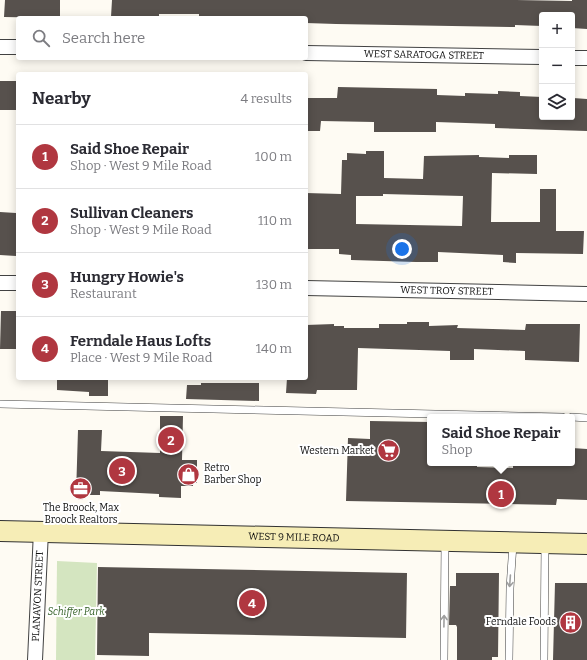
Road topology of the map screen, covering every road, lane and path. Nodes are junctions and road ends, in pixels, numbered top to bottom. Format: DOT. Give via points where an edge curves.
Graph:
graph roads {
  1 [pos="0,47"];
  2 [pos="16,47"];
  3 [pos="308,53"];
  4 [pos="539,58"];
  5 [pos="575,58"];
  6 [pos="587,58"];
  7 [pos="0,282"];
  8 [pos="16,283"];
  9 [pos="308,288"];
  10 [pos="587,294"];
  11 [pos="0,404"];
  12 [pos="432,414"];
  13 [pos="575,417"];
  14 [pos="587,418"];
  15 [pos="0,531"];
  16 [pos="41,531"];
  17 [pos="445,540"];
  18 [pos="513,542"];
  19 [pos="545,543"];
  20 [pos="587,544"];
  21 [pos="36,660"];
  22 [pos="444,660"];
  23 [pos="509,660"];
  24 [pos="544,660"];
  1 -- 2 [label="street"];
  3 -- 4 [label="street, WEST SARATOGA STREET"];
  5 -- 6 [label="street"];
  7 -- 8 [label="street"];
  9 -- 10 [label="street, WEST TROY STREET"];
  11 -- 12 [label="lane"];
  13 -- 14 [label="lane"];
  15 -- 16 [label="main road, WEST 9 MILE ROAD"];
  16 -- 17 [label="main road, WEST 9 MILE ROAD"];
  16 -- 21 [label="street, PLANAVON STREET"];
  17 -- 18 [label="main road, WEST 9 MILE ROAD"];
  22 -- 17 [label="lane, one-way"];
  18 -- 19 [label="main road, WEST 9 MILE ROAD"];
  18 -- 23 [label="lane, one-way"];
  19 -- 20 [label="main road, WEST 9 MILE ROAD"];
  19 -- 24 [label="lane"];
}
